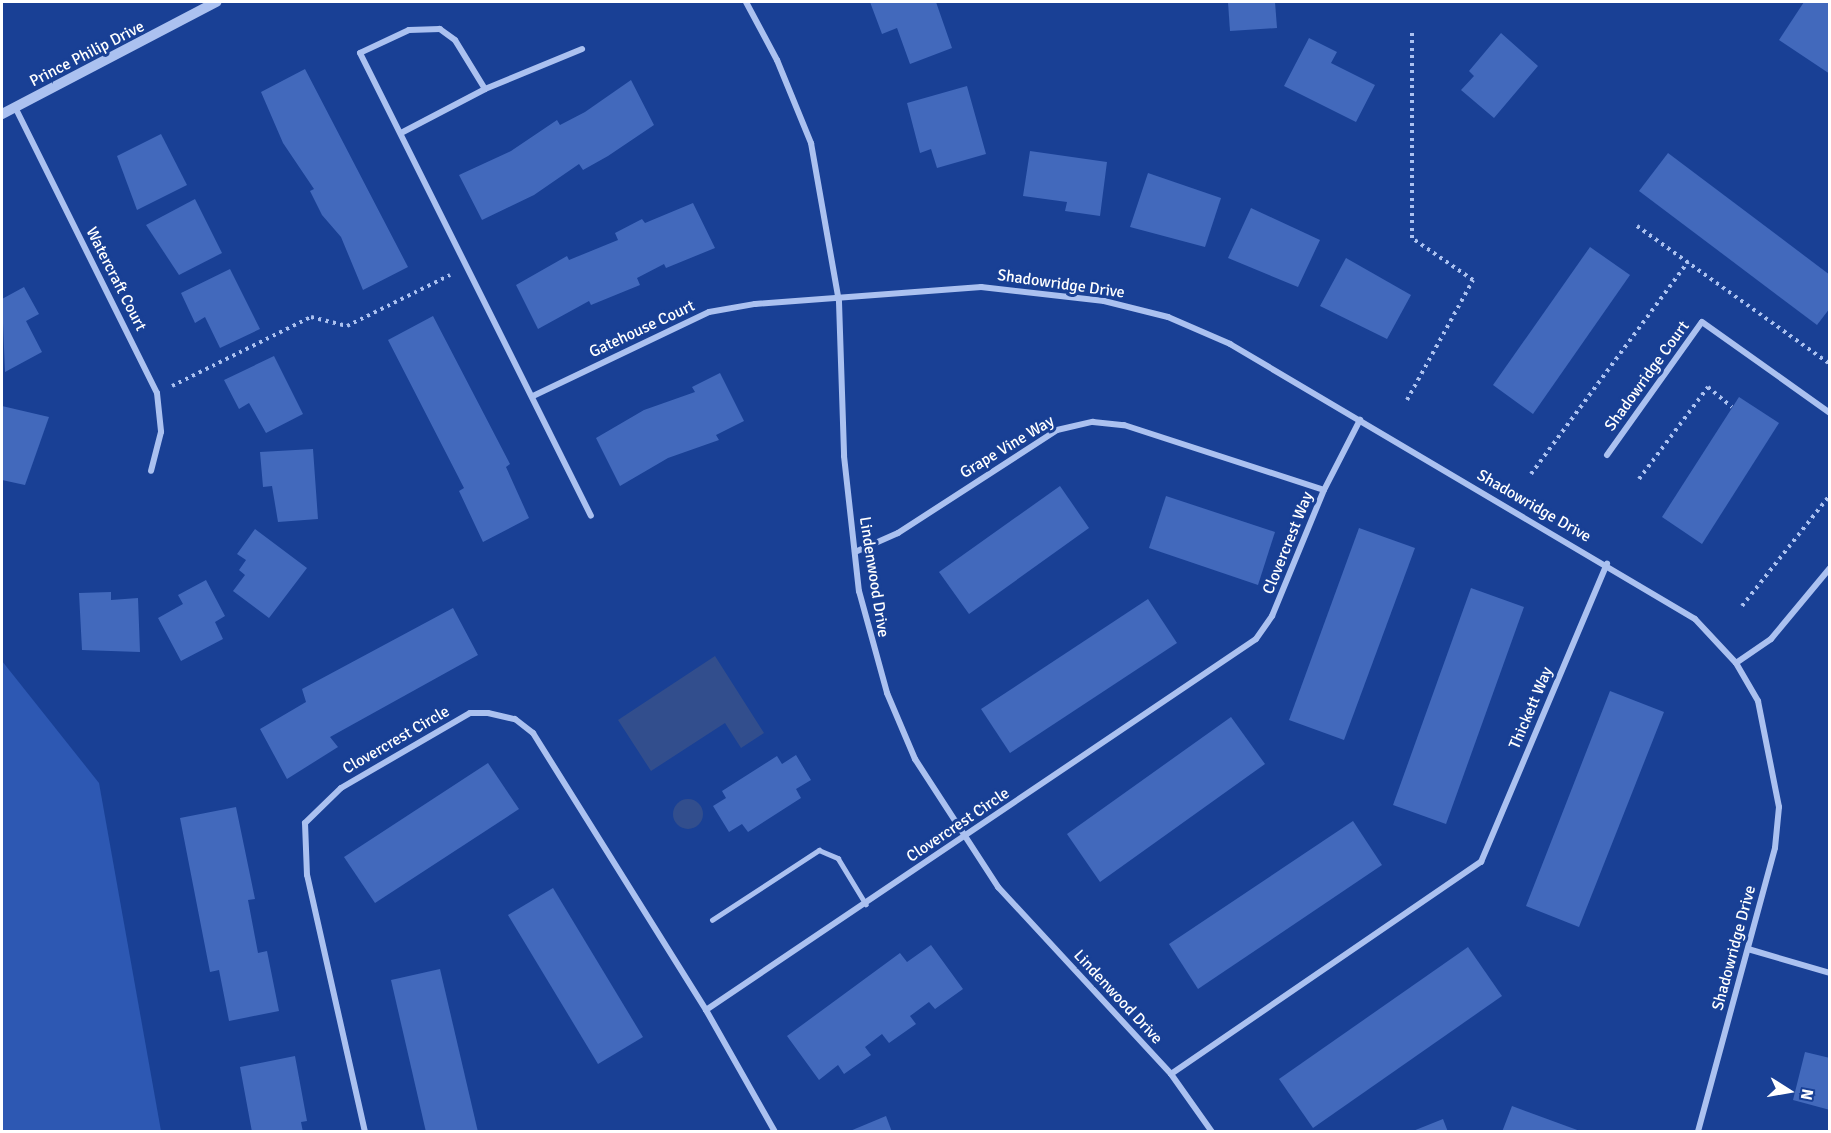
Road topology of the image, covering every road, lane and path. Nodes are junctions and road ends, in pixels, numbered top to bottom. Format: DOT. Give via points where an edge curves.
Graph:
graph roads {
  1 [pos="216,2"];
  2 [pos="746,2"];
  3 [pos="1412,33"];
  4 [pos="582,49"];
  5 [pos="485,89"];
  6 [pos="15,107"];
  7 [pos="2,114"];
  8 [pos="401,134"];
  9 [pos="1637,226"];
  10 [pos="1688,262"];
  11 [pos="468,267"];
  12 [pos="839,302"];
  13 [pos="1830,364"];
  14 [pos="158,393"];
  15 [pos="533,396"];
  16 [pos="1407,400"];
  17 [pos="1732,407"];
  18 [pos="1830,413"];
  19 [pos="1360,420"];
  20 [pos="1606,455"];
  21 [pos="151,471"];
  22 [pos="1531,474"];
  23 [pos="1640,479"];
  24 [pos="1324,490"];
  25 [pos="1830,495"];
  26 [pos="591,516"];
  27 [pos="855,552"];
  28 [pos="1607,564"];
  29 [pos="1830,568"];
  30 [pos="1742,606"];
  31 [pos="1224,661"];
  32 [pos="1736,663"];
  33 [pos="964,838"];
  34 [pos="866,904"];
  35 [pos="712,920"];
  36 [pos="1748,949"];
  37 [pos="1830,973"];
  38 [pos="706,1010"];
  39 [pos="1171,1074"];
  40 [pos="365,1131"];
  41 [pos="775,1131"];
  42 [pos="1212,1131"];
  43 [pos="1698,1131"];
  1 -- 6 [label="street, Prince Philip Drive"];
  2 -- 12 [label="street, Lindenwood Drive" via="777,60 811,143"];
  3 -- 16 [label="path" via="1412,238 1473,280"];
  4 -- 5 [label="street"];
  5 -- 8 [label="street"];
  5 -- 8 [label="street" via="455,40 440,29 409,30 386,38 360,53"];
  6 -- 7 [label="street, Prince Philip Drive"];
  6 -- 14 [label="street, Watercraft Court"];
  8 -- 11 [label="street"];
  9 -- 10 [label="path"];
  10 -- 13 [label="path"];
  10 -- 22 [label="path"];
  11 -- 14 [label="path" via="347,326 311,317"];
  11 -- 15 [label="street"];
  12 -- 15 [label="street, Gatehouse Court" via="710,312"];
  12 -- 19 [label="street, Shadowridge Drive" via="981,287 1104,302 1168,317 1230,344"];
  12 -- 27 [label="street, Lindenwood Drive" via="844,456"];
  14 -- 21 [label="street, Watercraft Court" via="161,432"];
  15 -- 26 [label="street"];
  17 -- 23 [label="path" via="1708,387"];
  18 -- 20 [label="street, Shadowridge Court" via="1702,322"];
  19 -- 24 [label="street, Clovercrest Way"];
  19 -- 28 [label="street, Shadowridge Drive"];
  24 -- 27 [label="street, Grape Vine Way" via="1124,424 1093,422 1057,430 897,533"];
  24 -- 31 [label="street, Clovercrest Way" via="1272,616 1256,639"];
  25 -- 30 [label="path"];
  27 -- 33 [label="street, Lindenwood Drive" via="865,629 887,693 915,759"];
  28 -- 32 [label="street, Shadowridge Drive" via="1695,619"];
  28 -- 39 [label="street, Thickett Way" via="1480,862"];
  29 -- 32 [label="street" via="1771,639"];
  31 -- 33 [label="street, Clovercrest Circle"];
  32 -- 36 [label="street, Shadowridge Drive" via="1758,701 1779,807 1775,848"];
  33 -- 34 [label="street, Clovercrest Circle"];
  33 -- 39 [label="street, Lindenwood Drive" via="998,887"];
  34 -- 35 [label="lane" via="838,858 819,850"];
  34 -- 38 [label="street, Clovercrest Circle"];
  36 -- 37 [label="street"];
  36 -- 43 [label="street, Shadowridge Drive"];
  38 -- 40 [label="street, Clovercrest Circle" via="533,733 515,719 470,713 340,788 305,823 307,875"];
  38 -- 41 [label="street, Clovercrest Circle"];
  39 -- 42 [label="street, Lindenwood Drive"];
}
